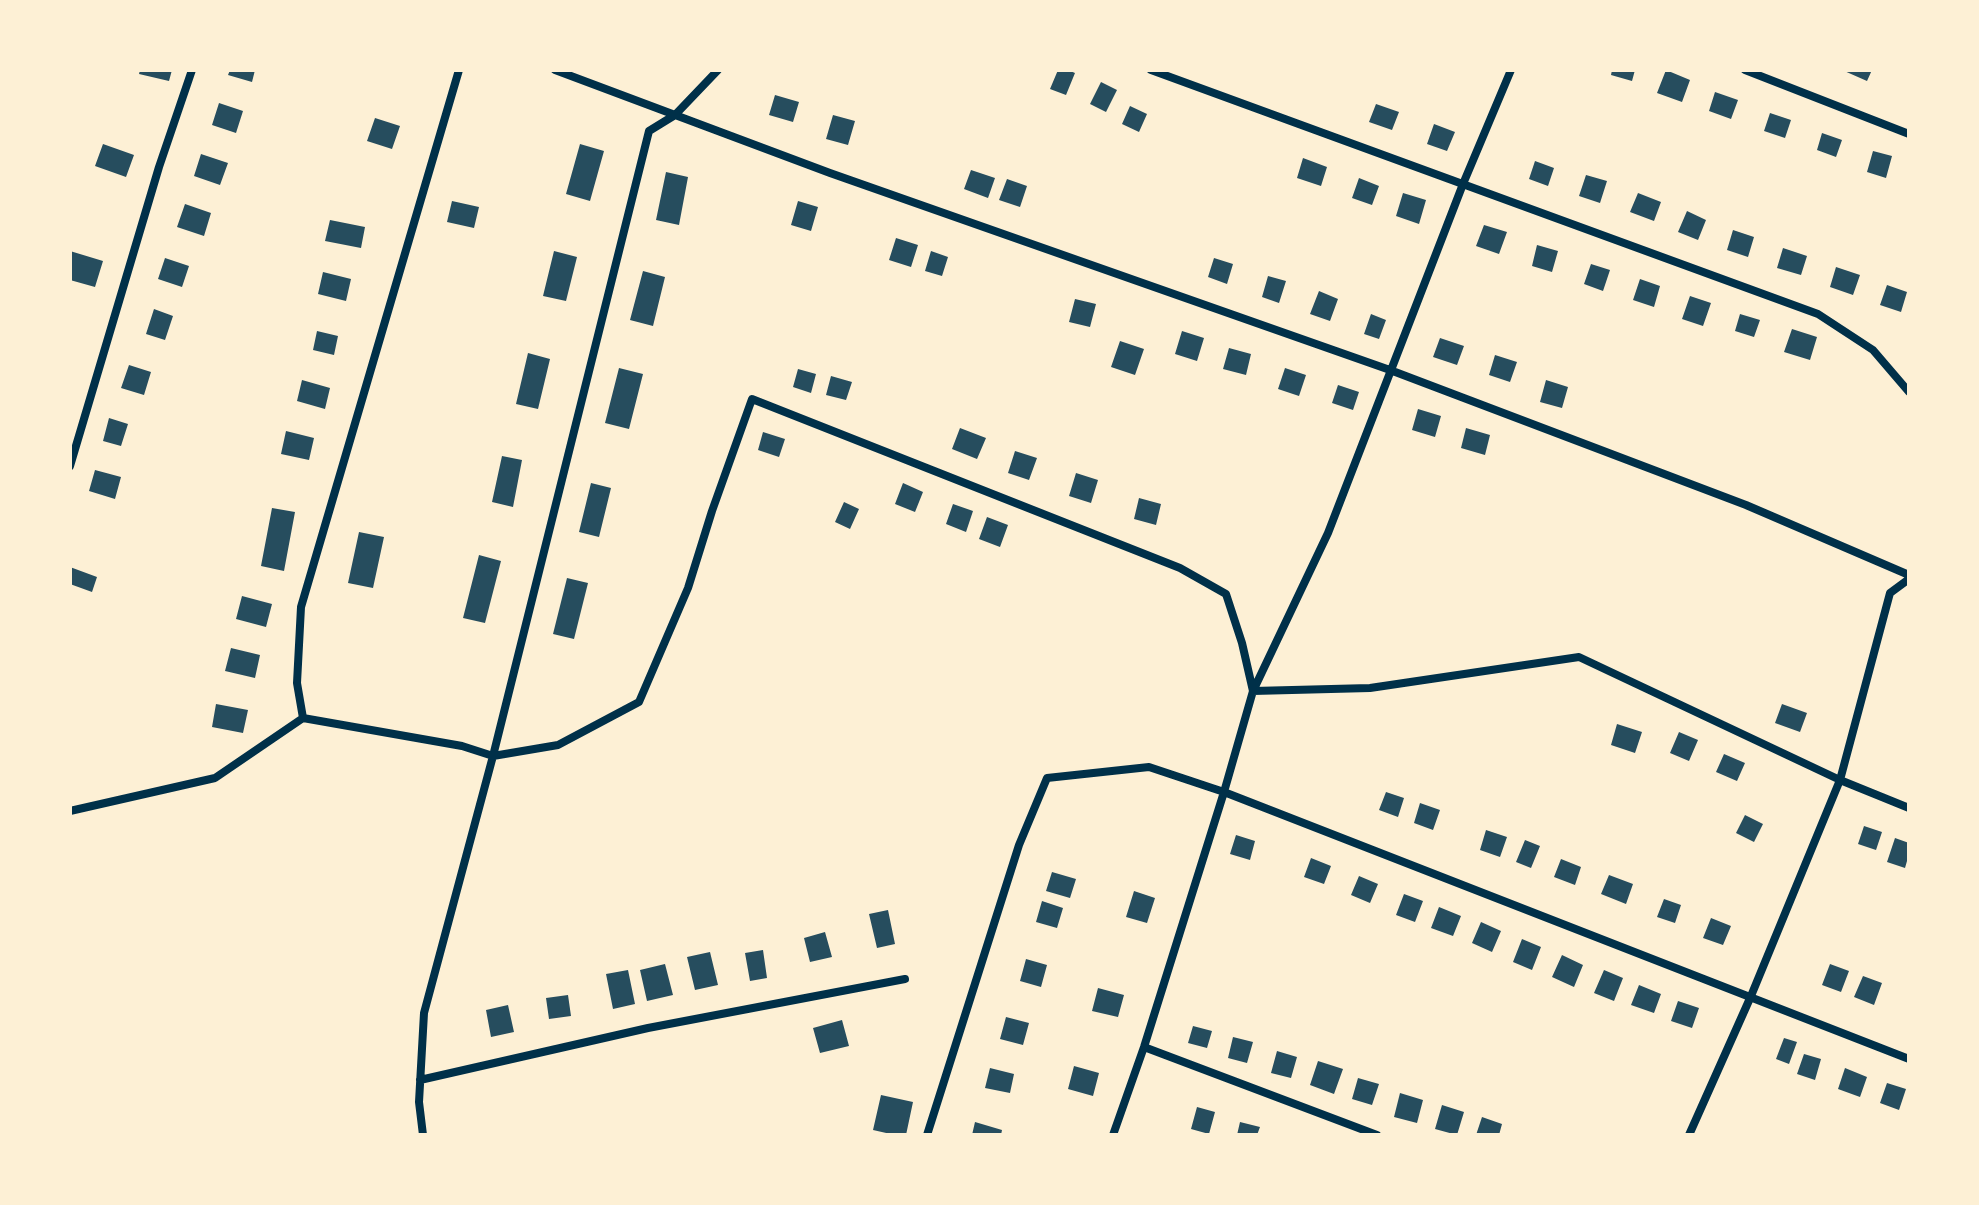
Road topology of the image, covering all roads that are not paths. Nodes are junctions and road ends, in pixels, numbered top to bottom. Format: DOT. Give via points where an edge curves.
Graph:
graph roads {
  1 [pos="192,70"];
  2 [pos="459,70"];
  3 [pos="555,70"];
  4 [pos="718,70"];
  5 [pos="1151,70"];
  6 [pos="1511,70"];
  7 [pos="1745,70"];
  8 [pos="675,115"];
  9 [pos="1909,134"];
  10 [pos="1463,184"];
  11 [pos="1390,370"];
  12 [pos="1909,392"];
  13 [pos="72,455"];
  14 [pos="70,466"];
  15 [pos="1909,577"];
  16 [pos="1253,691"];
  17 [pos="303,718"];
  18 [pos="493,756"];
  19 [pos="1840,780"];
  20 [pos="1224,792"];
  21 [pos="1909,808"];
  22 [pos="70,811"];
  23 [pos="905,979"];
  24 [pos="1751,996"];
  25 [pos="1144,1047"];
  26 [pos="1909,1059"];
  27 [pos="420,1080"];
  28 [pos="423,1135"];
  29 [pos="927,1135"];
  30 [pos="1113,1135"];
  31 [pos="1377,1135"];
  32 [pos="1689,1135"];
  1 -- 13 [label="street"];
  2 -- 17 [label="street" via="301,607 297,683"];
  3 -- 8 [label="street"];
  4 -- 8 [label="street"];
  5 -- 10 [label="street"];
  6 -- 10 [label="street"];
  7 -- 9 [label="street"];
  8 -- 11 [label="street"];
  8 -- 18 [label="street" via="649,131"];
  10 -- 11 [label="street"];
  10 -- 12 [label="street" via="1818,314 1873,350"];
  11 -- 15 [label="street" via="1746,505"];
  11 -- 16 [label="street" via="1328,533"];
  13 -- 14 [label="street"];
  15 -- 19 [label="street" via="1890,593"];
  16 -- 18 [label="street" via="1226,594 1180,568 752,399 688,588 639,702 558,745"];
  16 -- 19 [label="street" via="1370,688 1579,657"];
  16 -- 20 [label="street"];
  17 -- 18 [label="street"];
  17 -- 22 [label="street" via="215,778"];
  18 -- 27 [label="street" via="424,1013"];
  19 -- 21 [label="street"];
  19 -- 24 [label="street"];
  20 -- 24 [label="street"];
  20 -- 25 [label="street"];
  20 -- 29 [label="street" via="1149,767 1047,778 1019,845"];
  23 -- 27 [label="street" via="648,1028"];
  24 -- 26 [label="street"];
  24 -- 32 [label="street"];
  25 -- 30 [label="street"];
  25 -- 31 [label="street"];
  27 -- 28 [label="street"];
}
